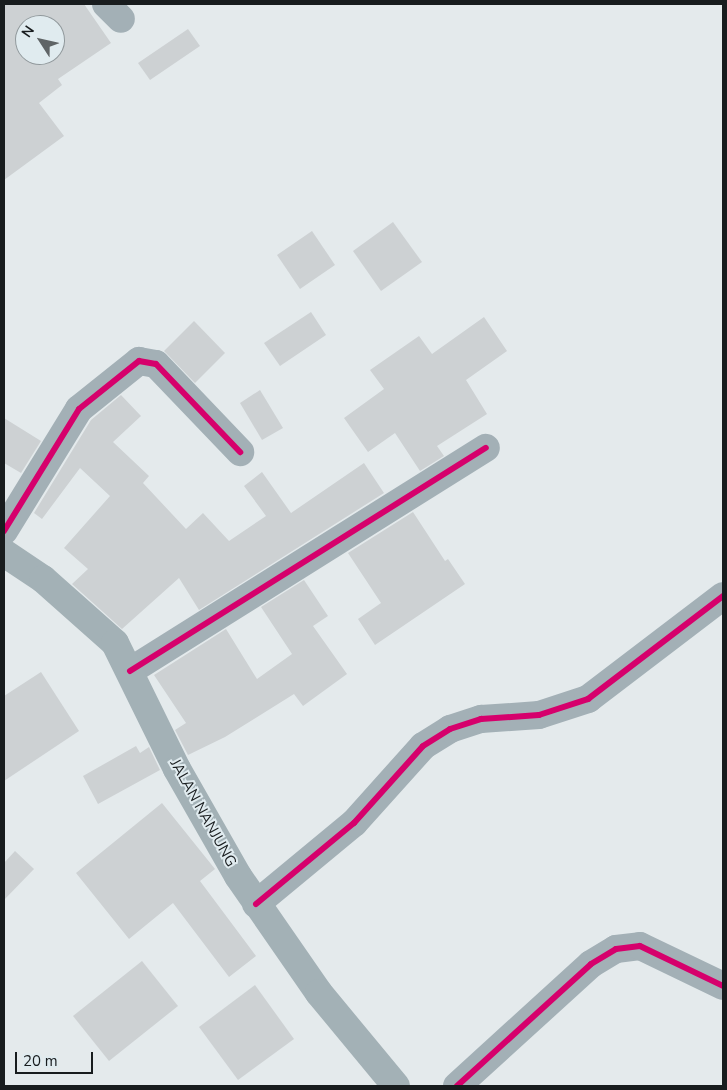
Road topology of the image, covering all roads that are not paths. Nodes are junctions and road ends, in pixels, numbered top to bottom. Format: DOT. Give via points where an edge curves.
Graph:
graph roads {
  1 [pos="486,448"];
  2 [pos="240,452"];
  3 [pos="4,531"];
  4 [pos="4,553"];
  5 [pos="723,596"];
  6 [pos="130,671"];
  7 [pos="256,904"];
  8 [pos="723,986"];
  9 [pos="396,1086"];
  10 [pos="457,1086"];
  1 -- 6 [label="street"];
  2 -- 3 [label="street" via="156,364 139,361 79,409"];
  4 -- 6 [label="main road, JALAN NANJUNG" via="43,578 116,643"];
  5 -- 7 [label="street" via="588,699 540,715 481,719 450,730 423,746 354,823"];
  6 -- 7 [label="main road, JALAN NANJUNG" via="177,769"];
  7 -- 9 [label="main road, JALAN NANJUNG" via="319,992"];
  8 -- 10 [label="street" via="640,946 616,950 591,964"];
}
